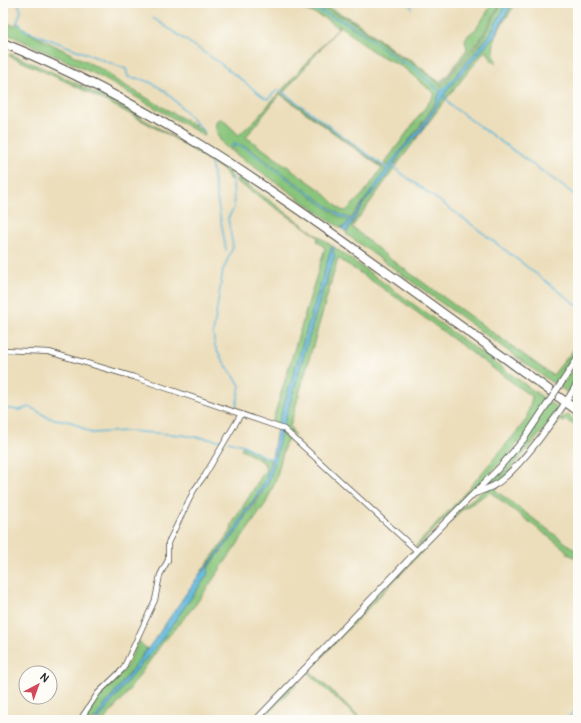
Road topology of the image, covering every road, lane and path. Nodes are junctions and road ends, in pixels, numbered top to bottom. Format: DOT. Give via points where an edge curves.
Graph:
graph roads {
  1 [pos="3,43"];
  2 [pos="3,350"];
  3 [pos="578,358"];
  4 [pos="578,382"];
  5 [pos="566,402"];
  6 [pos="578,411"];
  7 [pos="241,414"];
  8 [pos="473,494"];
  9 [pos="417,551"];
  10 [pos="80,720"];
  11 [pos="256,720"];
  1 -- 5 [label="highway" via="140,108 226,161 302,211"];
  2 -- 7 [label="street" via="49,352 134,377"];
  3 -- 8 [label="street, bridge" via="524,439"];
  4 -- 5 [label="street"];
  5 -- 6 [label="highway"];
  5 -- 8 [label="street" via="505,476 493,486"];
  7 -- 9 [label="street" via="284,429"];
  7 -- 10 [label="street" via="194,490 168,543 168,560 160,575 155,600 124,669 98,693"];
  8 -- 9 [label="street"];
  9 -- 11 [label="street"];
}
